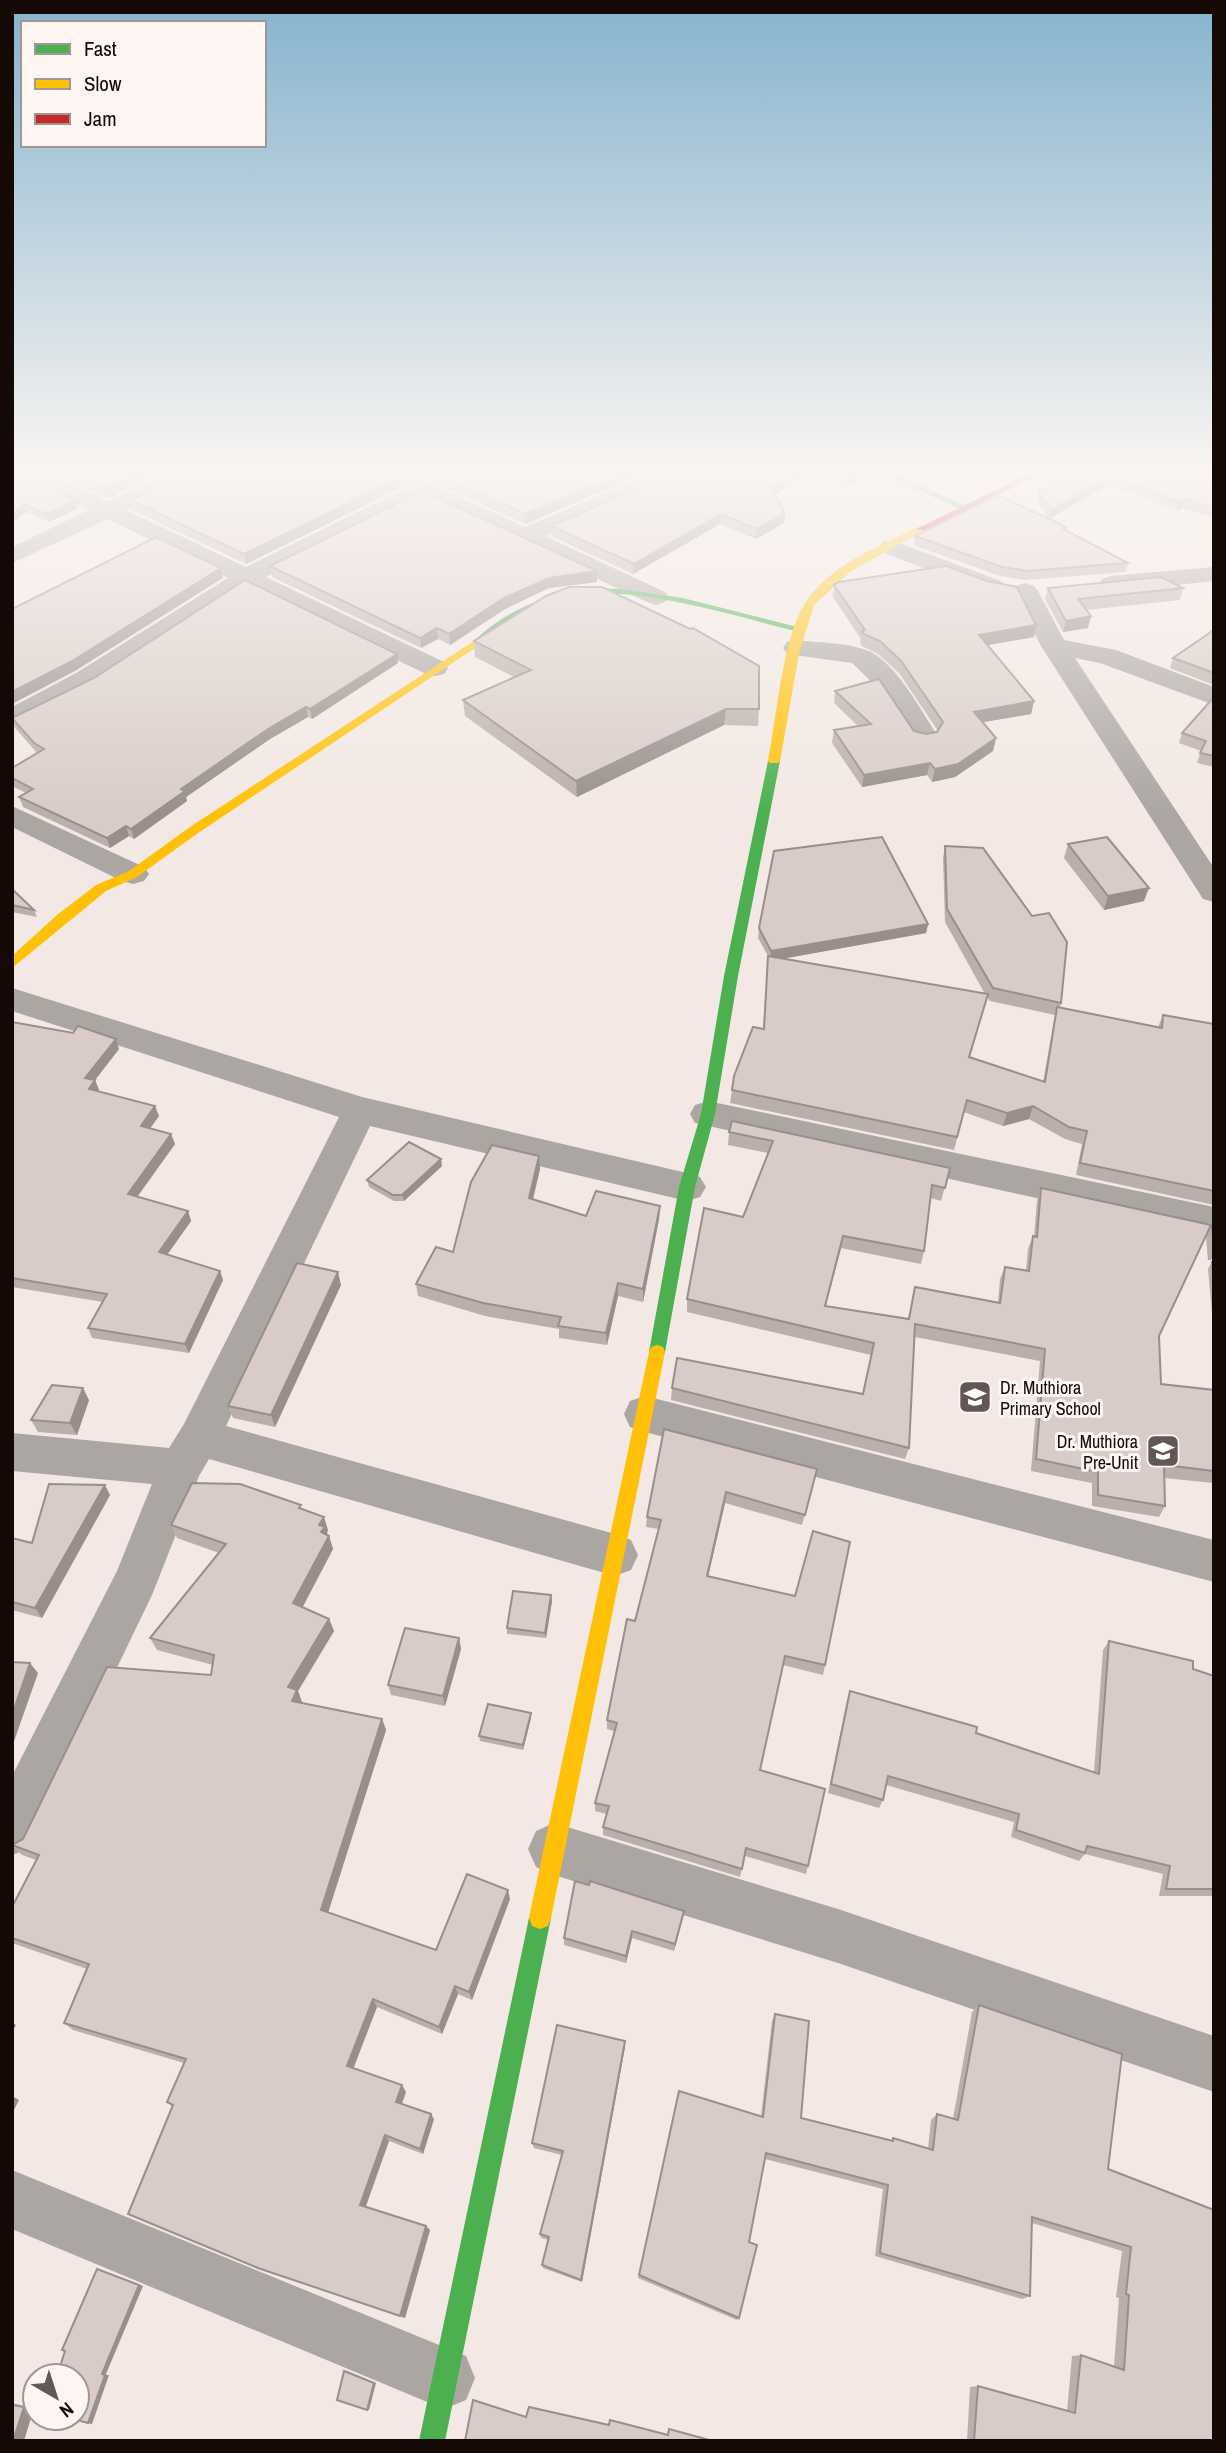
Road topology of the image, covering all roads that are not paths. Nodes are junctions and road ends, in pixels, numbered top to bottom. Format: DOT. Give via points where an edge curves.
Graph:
graph roads {
  1 [pos="234,585"];
  2 [pos="262,585"];
  3 [pos="631,585"];
  4 [pos="828,585"];
  5 [pos="993,585"];
  6 [pos="1094,585"];
  7 [pos="1089,586"];
  8 [pos="656,597"];
  9 [pos="798,639"];
  10 [pos="1054,646"];
  11 [pos="435,668"];
  12 [pos="1214,698"];
  13 [pos="12,718"];
  14 [pos="924,736"];
  15 [pos="12,815"];
  16 [pos="133,874"];
  17 [pos="1214,892"];
  18 [pos="12,964"];
  19 [pos="12,999"];
  20 [pos="360,1110"];
  21 [pos="708,1114"];
  22 [pos="687,1187"];
  23 [pos="1214,1222"];
  24 [pos="645,1414"];
  25 [pos="12,1451"];
  26 [pos="190,1452"];
  27 [pos="615,1555"];
  28 [pos="1214,1561"];
  29 [pos="12,1830"];
  30 [pos="554,1849"];
  31 [pos="1214,2064"];
  32 [pos="12,2199"];
  33 [pos="444,2378"];
  34 [pos="432,2441"];
  1 -- 13 [label="street" via="86,678"];
  2 -- 11 [label="street"];
  3 -- 8 [label="street"];
  4 -- 9 [label="main road" via="809,603"];
  5 -- 10 [label="street" via="1038,590"];
  6 -- 7 [label="street"];
  8 -- 9 [label="main road"];
  8 -- 11 [label="main road" via="566,594 536,605"];
  9 -- 14 [label="street" via="866,660"];
  9 -- 21 [label="main road"];
  10 -- 12 [label="street" via="1107,656"];
  10 -- 17 [label="street"];
  11 -- 16 [label="main road"];
  15 -- 16 [label="street"];
  16 -- 18 [label="main road" via="101,888"];
  19 -- 20 [label="street"];
  20 -- 22 [label="street"];
  20 -- 26 [label="street"];
  21 -- 22 [label="main road"];
  21 -- 23 [label="street"];
  22 -- 24 [label="main road"];
  24 -- 27 [label="main road"];
  24 -- 28 [label="street"];
  25 -- 26 [label="street"];
  26 -- 27 [label="street"];
  26 -- 29 [label="street" via="136,1580"];
  27 -- 30 [label="main road"];
  30 -- 31 [label="street" via="838,1936"];
  30 -- 33 [label="main road"];
  32 -- 33 [label="street"];
  33 -- 34 [label="main road"];
}
